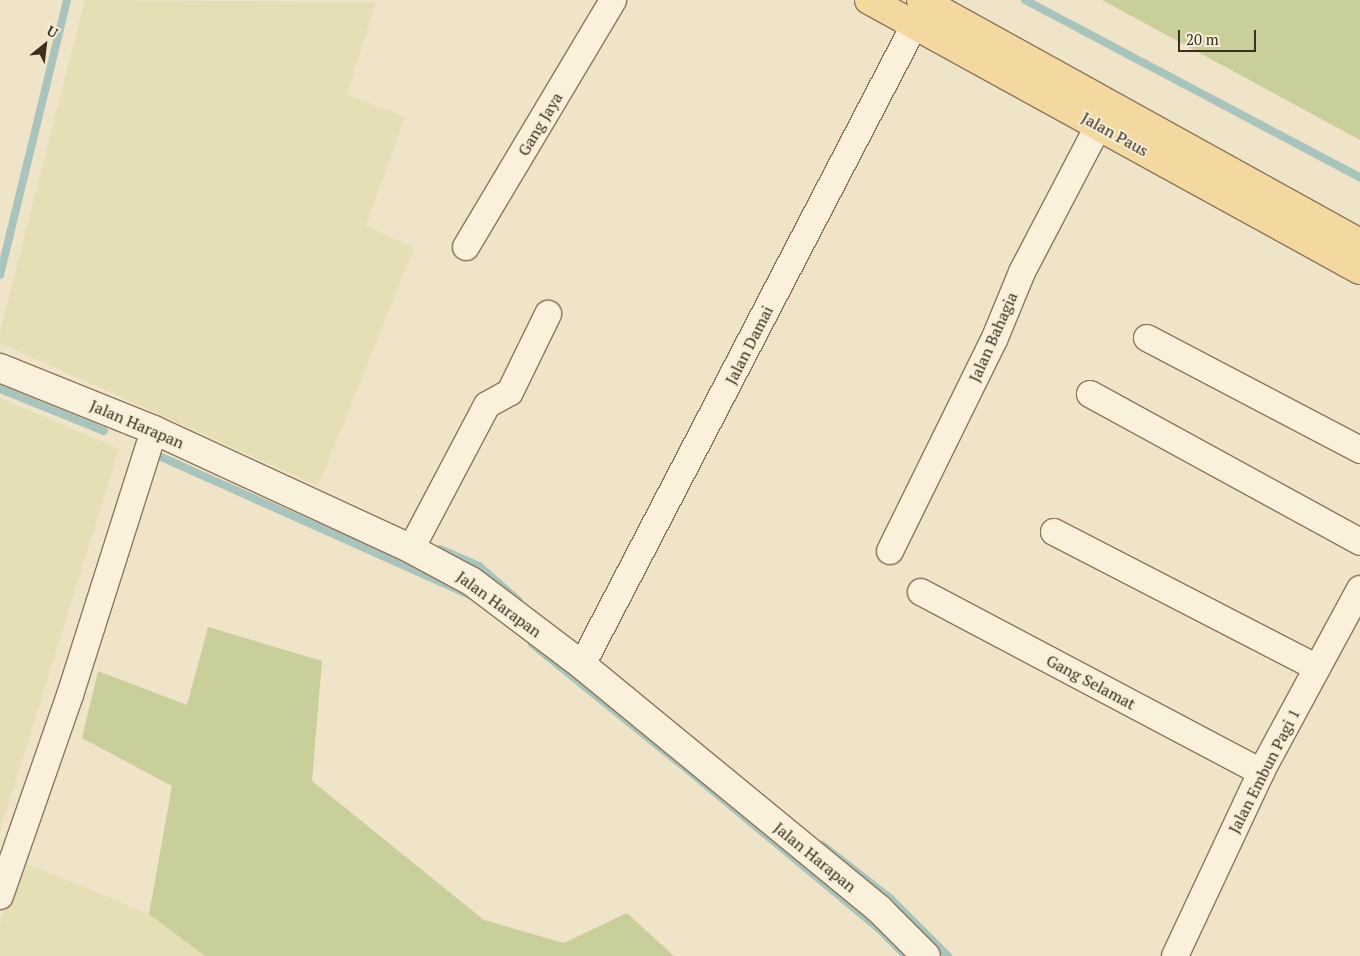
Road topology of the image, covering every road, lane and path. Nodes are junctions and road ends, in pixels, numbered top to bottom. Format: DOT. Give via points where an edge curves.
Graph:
graph roads {
  1 [pos="613,0"];
  2 [pos="869,0"];
  3 [pos="918,12"];
  4 [pos="1099,125"];
  5 [pos="1360,243"];
  6 [pos="466,248"];
  7 [pos="1360,270"];
  8 [pos="548,314"];
  9 [pos="1147,338"];
  10 [pos="0,368"];
  11 [pos="1090,394"];
  12 [pos="153,432"];
  13 [pos="1360,450"];
  14 [pos="1054,532"];
  15 [pos="414,542"];
  16 [pos="1360,542"];
  17 [pos="890,551"];
  18 [pos="1360,589"];
  19 [pos="921,592"];
  20 [pos="586,659"];
  21 [pos="1317,668"];
  22 [pos="1261,772"];
  23 [pos="0,896"];
  24 [pos="926,956"];
  25 [pos="1175,956"];
  1 -- 6 [label="street, Gang Jaya"];
  2 -- 3 [label="main road, Jalan Paus"];
  3 -- 4 [label="main road, Jalan Paus"];
  3 -- 5 [label="main road, Jalan Paus"];
  3 -- 20 [label="street, Jalan Damai"];
  4 -- 7 [label="main road, Jalan Paus"];
  4 -- 17 [label="street, Jalan Bahagia" via="1022,272 994,340"];
  8 -- 15 [label="street" via="510,392 487,405"];
  9 -- 13 [label="street"];
  10 -- 12 [label="street, Jalan Harapan"];
  11 -- 16 [label="street"];
  12 -- 15 [label="street, Jalan Harapan"];
  12 -- 23 [label="street" via="70,695"];
  14 -- 21 [label="street"];
  15 -- 20 [label="street, Jalan Harapan"];
  18 -- 21 [label="street, Jalan Embun Pagi 1"];
  19 -- 22 [label="street, Gang Selamat"];
  20 -- 24 [label="street, Jalan Harapan" via="879,909"];
  21 -- 22 [label="street, Jalan Embun Pagi 1"];
  22 -- 25 [label="street, Jalan Embun Pagi 1"];
}
